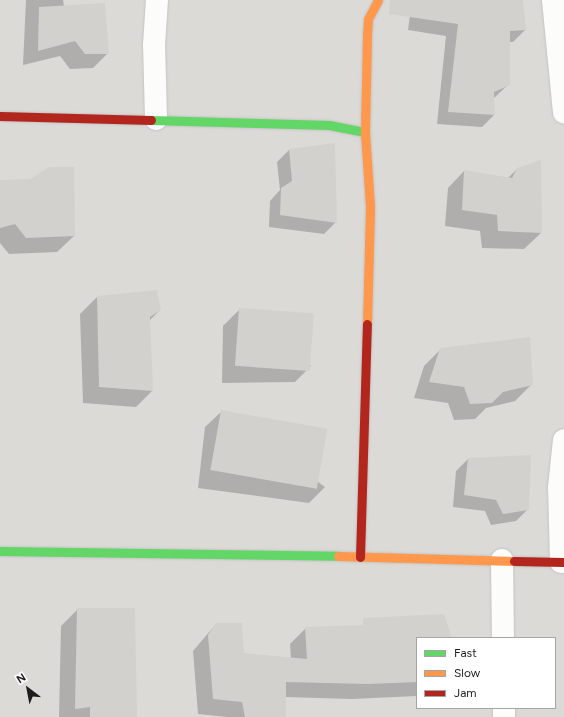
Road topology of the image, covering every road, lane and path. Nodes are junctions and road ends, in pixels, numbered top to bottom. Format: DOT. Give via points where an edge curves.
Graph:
graph roads {
  1 [pos="157,0"];
  2 [pos="378,0"];
  3 [pos="553,0"];
  4 [pos="564,112"];
  5 [pos="0,116"];
  6 [pos="156,119"];
  7 [pos="364,132"];
  8 [pos="564,440"];
  9 [pos="0,551"];
  10 [pos="360,557"];
  11 [pos="502,560"];
  12 [pos="562,562"];
  13 [pos="503,637"];
  1 -- 6 [label="street" via="154,45"];
  2 -- 7 [label="street" via="368,19"];
  3 -- 4 [label="street"];
  5 -- 6 [label="street"];
  6 -- 7 [label="street" via="329,125"];
  7 -- 10 [label="street" via="370,206"];
  8 -- 12 [label="street" via="559,488"];
  9 -- 10 [label="street"];
  10 -- 11 [label="street"];
  11 -- 12 [label="street"];
  11 -- 13 [label="street"];
}
